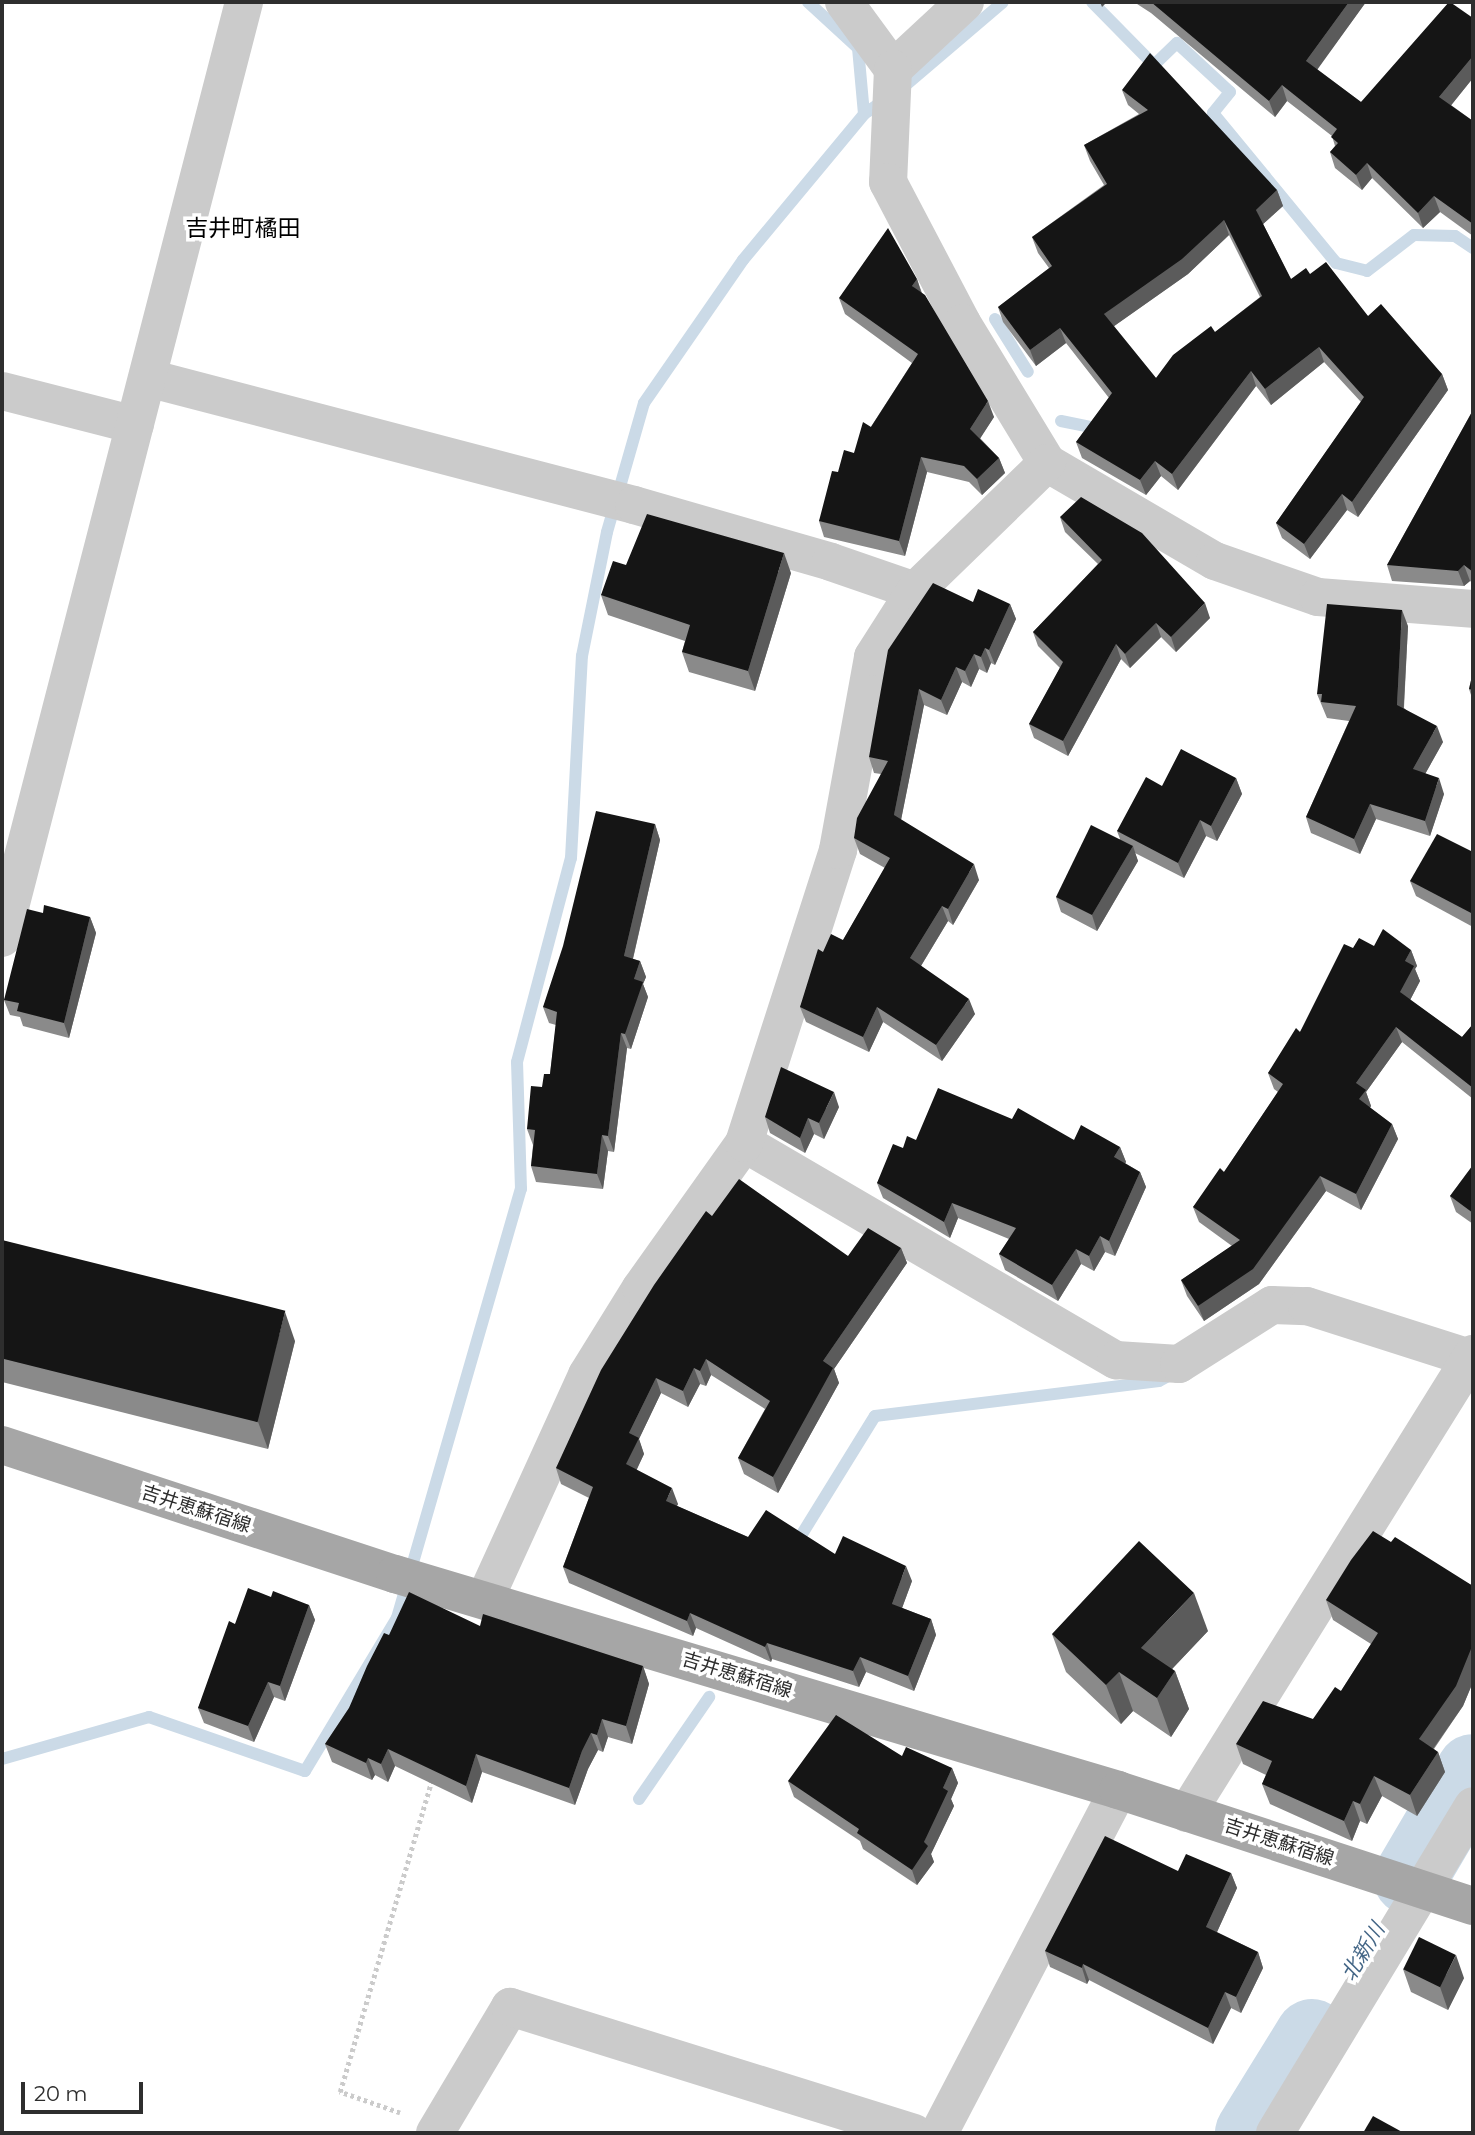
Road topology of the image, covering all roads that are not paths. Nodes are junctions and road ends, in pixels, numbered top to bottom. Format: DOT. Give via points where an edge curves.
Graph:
graph roads {
  1 [pos="244,2"];
  2 [pos="844,2"];
  3 [pos="965,2"];
  4 [pos="893,69"];
  5 [pos="148,378"];
  6 [pos="2,391"];
  7 [pos="135,425"];
  8 [pos="1047,463"];
  9 [pos="915,592"];
  10 [pos="1473,609"];
  11 [pos="2,938"];
  12 [pos="744,1143"];
  13 [pos="1472,1357"];
  14 [pos="2,1445"];
  15 [pos="485,1599"];
  16 [pos="1118,1790"];
  17 [pos="1473,1806"];
  18 [pos="1188,1812"];
  19 [pos="1424,1891"];
  20 [pos="1473,1906"];
  21 [pos="436,2129"];
  22 [pos="914,2133"];
  23 [pos="939,2133"];
  24 [pos="1275,2133"];
  1 -- 5 [label="street"];
  2 -- 4 [label="street"];
  3 -- 4 [label="street"];
  4 -- 8 [label="street" via="888,181 961,323"];
  5 -- 7 [label="street"];
  5 -- 9 [label="street" via="619,501 831,562"];
  6 -- 7 [label="street"];
  7 -- 11 [label="street"];
  8 -- 9 [label="street"];
  8 -- 10 [label="street" via="1216,561 1305,592"];
  9 -- 12 [label="street" via="873,657 838,850"];
  12 -- 13 [label="street" via="1116,1360 1179,1364 1272,1305 1307,1306"];
  12 -- 15 [label="street" via="641,1288 587,1375"];
  13 -- 18 [label="street"];
  14 -- 15 [label="main road, 吉井恵蘇宿線"];
  15 -- 16 [label="main road, 吉井恵蘇宿線"];
  16 -- 18 [label="main road, 吉井恵蘇宿線"];
  16 -- 23 [label="street"];
  17 -- 19 [label="street"];
  18 -- 19 [label="main road, 吉井恵蘇宿線"];
  19 -- 20 [label="main road, 吉井恵蘇宿線"];
  19 -- 24 [label="street"];
  21 -- 22 [label="street" via="510,2007"];
}
